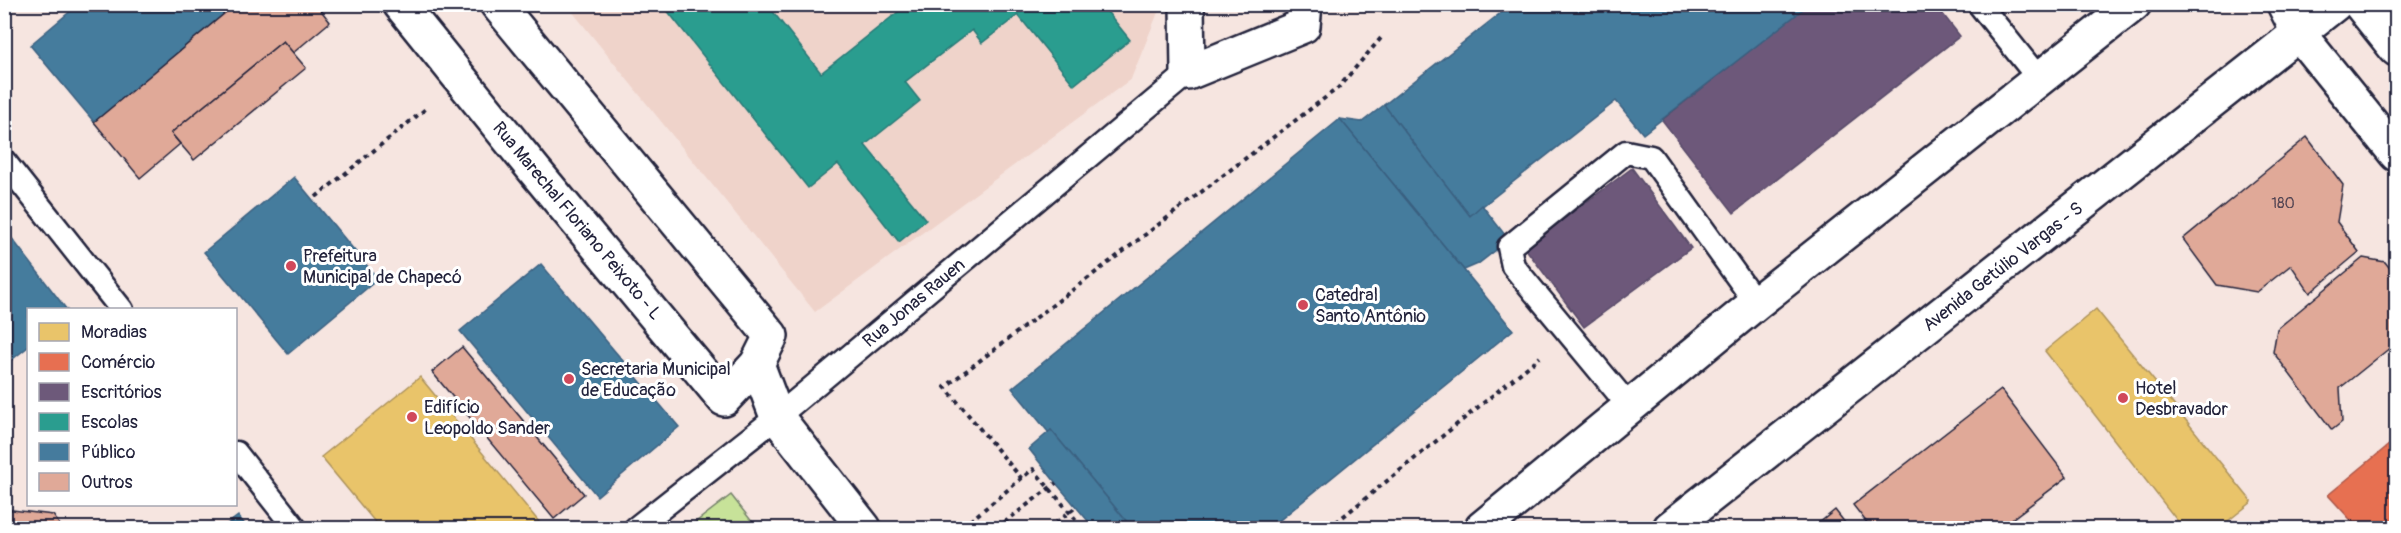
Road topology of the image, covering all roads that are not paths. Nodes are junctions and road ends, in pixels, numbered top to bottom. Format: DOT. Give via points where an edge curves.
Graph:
graph roads {
  1 [pos="400,4"];
  2 [pos="497,4"];
  3 [pos="1187,4"];
  4 [pos="1305,4"];
  5 [pos="1979,4"];
  6 [pos="2134,4"];
  7 [pos="2284,4"];
  8 [pos="2335,4"];
  9 [pos="2360,4"];
  10 [pos="2300,34"];
  11 [pos="2397,49"];
  12 [pos="1188,73"];
  13 [pos="2039,79"];
  14 [pos="2397,154"];
  15 [pos="4,161"];
  16 [pos="1756,303"];
  17 [pos="121,308"];
  18 [pos="756,364"];
  19 [pos="1629,406"];
  20 [pos="777,417"];
  21 [pos="237,454"];
  22 [pos="295,528"];
  23 [pos="636,528"];
  24 [pos="864,528"];
  25 [pos="1482,528"];
  26 [pos="1670,528"];
  1 -- 18 [label="street, Rua Marechal Floriano Peixoto - L" via="724,399"];
  2 -- 18 [label="street, Rua Marechal Floriano Peixoto - L" via="771,336"];
  3 -- 12 [label="street"];
  4 -- 12 [label="street" via="1303,26"];
  5 -- 13 [label="lane"];
  6 -- 13 [label="street"];
  7 -- 10 [label="street"];
  8 -- 10 [label="street, Avenida Getúlio Vargas - S"];
  9 -- 11 [label="street"];
  10 -- 14 [label="street"];
  10 -- 26 [label="street, Avenida Getúlio Vargas - S"];
  12 -- 20 [label="lane, Rua Jonas Rauen"];
  13 -- 16 [label="street"];
  15 -- 17 [label="lane"];
  16 -- 19 [label="street"];
  16 -- 19 [label="lane" via="1651,157 1626,152 1509,247 1513,266"];
  18 -- 20 [label="street"];
  19 -- 25 [label="street"];
  20 -- 23 [label="lane, Rua Jonas Rauen"];
  20 -- 24 [label="street"];
  21 -- 22 [label="lane"];
}
